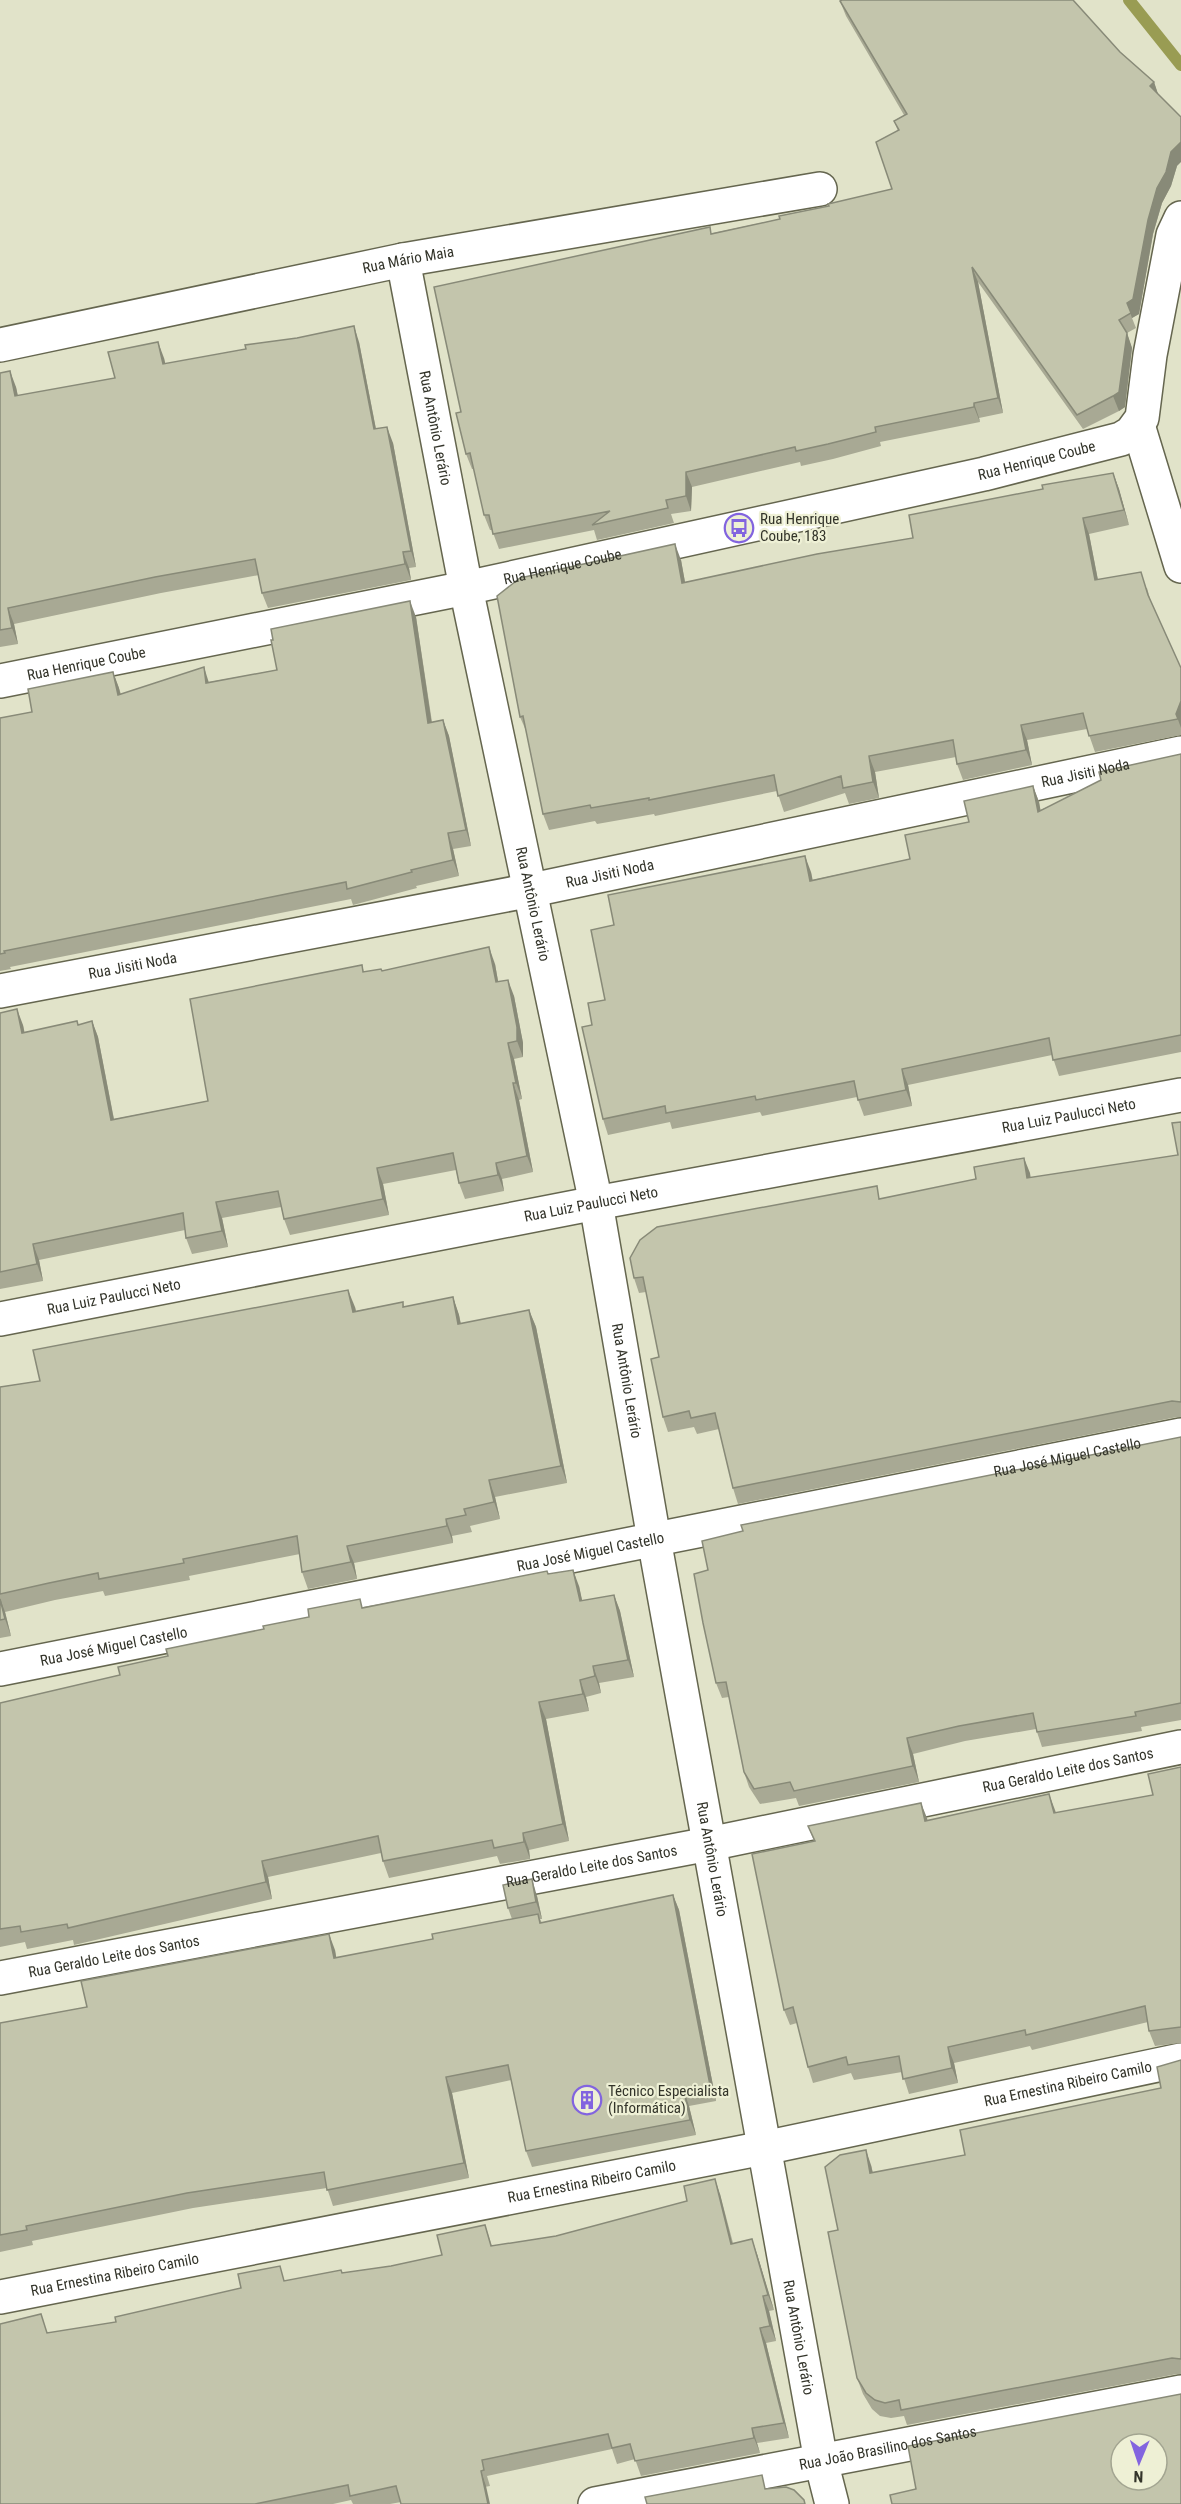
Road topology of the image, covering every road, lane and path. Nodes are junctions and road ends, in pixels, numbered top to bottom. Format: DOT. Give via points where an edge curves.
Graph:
graph roads {
  1 [pos="820,189"];
  2 [pos="1181,218"];
  3 [pos="403,260"];
  4 [pos="0,345"];
  5 [pos="1130,432"];
  6 [pos="1181,566"];
  7 [pos="466,588"];
  8 [pos="0,681"];
  9 [pos="1181,753"];
  10 [pos="531,890"];
  11 [pos="0,991"];
  12 [pos="1181,1095"];
  13 [pos="596,1203"];
  14 [pos="0,1319"];
  15 [pos="1181,1435"];
  16 [pos="654,1539"];
  17 [pos="0,1669"];
  18 [pos="1181,1747"];
  19 [pos="709,1844"];
  20 [pos="0,1978"];
  21 [pos="1181,2060"];
  22 [pos="764,2148"];
  23 [pos="0,2297"];
  24 [pos="1181,2392"];
  25 [pos="820,2461"];
  26 [pos="595,2504"];
  27 [pos="832,2504"];
  1 -- 3 [label="street, Rua Mário Maia"];
  2 -- 5 [label="street" via="1173,234 1142,418"];
  3 -- 4 [label="street, Rua Mário Maia"];
  3 -- 7 [label="street, Rua Antônio Lerário"];
  5 -- 6 [label="street"];
  5 -- 7 [label="street, Rua Henrique Coube" via="984,474"];
  7 -- 8 [label="street, Rua Henrique Coube"];
  7 -- 10 [label="street, Rua Antônio Lerário"];
  9 -- 10 [label="street, Rua Jisiti Noda"];
  10 -- 11 [label="street, Rua Jisiti Noda"];
  10 -- 13 [label="street, Rua Antônio Lerário"];
  12 -- 13 [label="street, Rua Luiz Paulucci Neto"];
  13 -- 14 [label="street, Rua Luiz Paulucci Neto"];
  13 -- 16 [label="street, Rua Antônio Lerário"];
  15 -- 16 [label="street, Rua José Miguel Castello"];
  16 -- 17 [label="street, Rua José Miguel Castello"];
  16 -- 19 [label="street, Rua Antônio Lerário"];
  18 -- 19 [label="street, Rua Geraldo Leite dos Santos"];
  19 -- 20 [label="street, Rua Geraldo Leite dos Santos"];
  19 -- 22 [label="street, Rua Antônio Lerário"];
  21 -- 22 [label="street, Rua Ernestina Ribeiro Camilo"];
  22 -- 23 [label="street, Rua Ernestina Ribeiro Camilo"];
  22 -- 25 [label="street, Rua Antônio Lerário"];
  24 -- 25 [label="street, Rua João Brasilino dos Santos"];
  25 -- 26 [label="street, Rua João Brasilino dos Santos"];
  25 -- 27 [label="street, Rua Antônio Lerário"];
}
